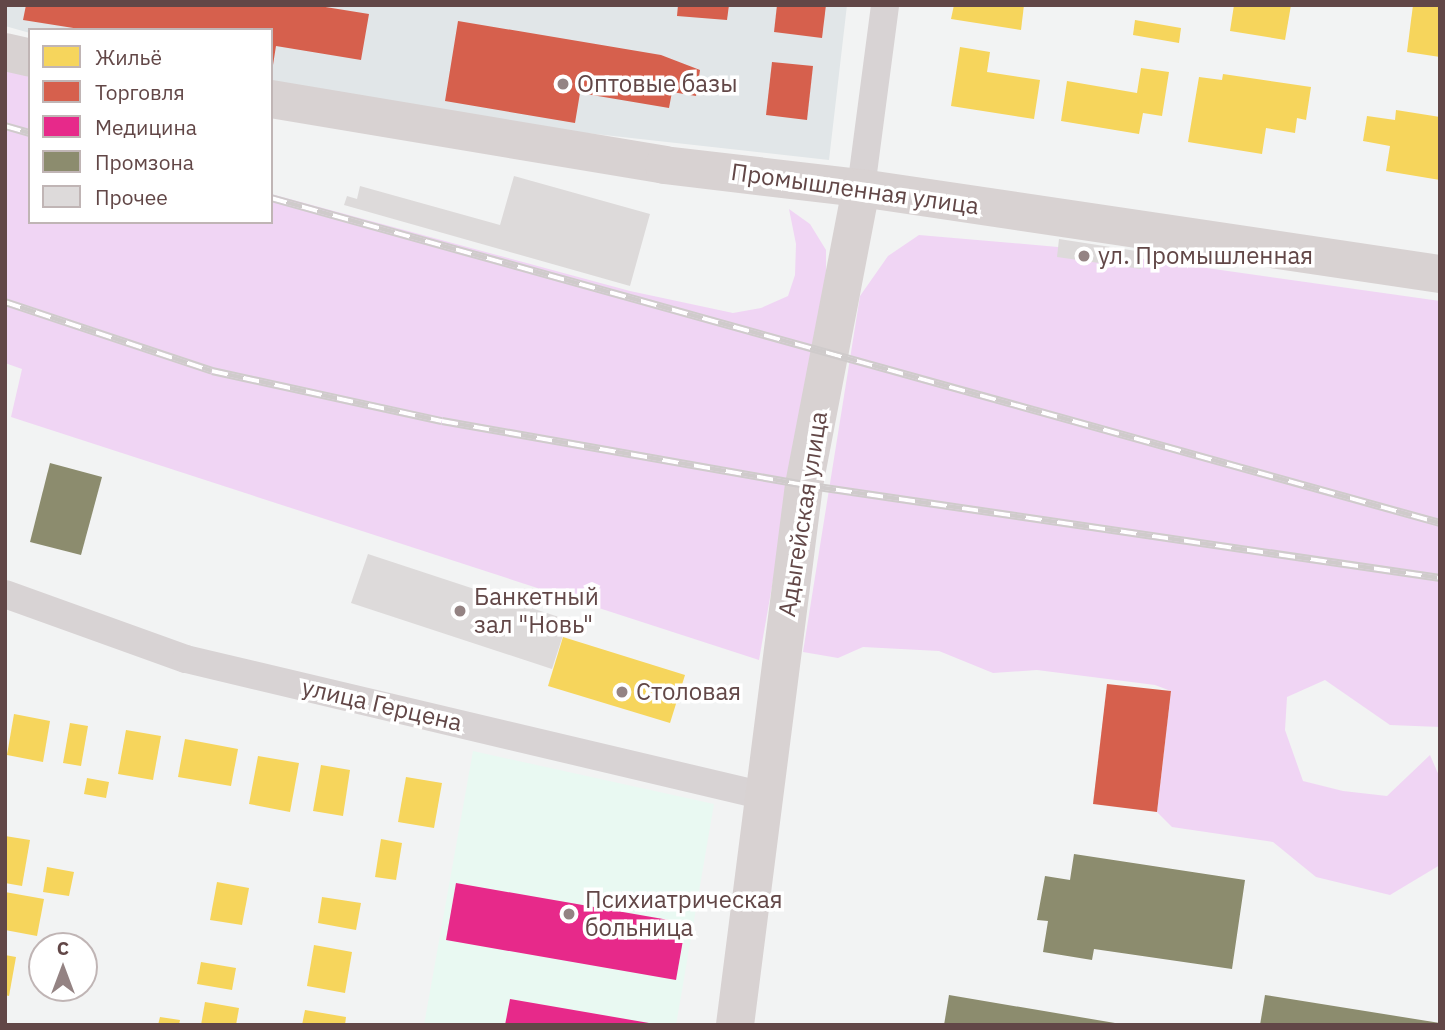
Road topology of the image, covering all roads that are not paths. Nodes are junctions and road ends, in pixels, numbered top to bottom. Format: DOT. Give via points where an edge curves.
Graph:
graph roads {
  1 [pos="885,5"];
  2 [pos="5,52"];
  3 [pos="28,58"];
  4 [pos="273,99"];
  5 [pos="861,188"];
  6 [pos="1440,274"];
  7 [pos="5,593"];
  8 [pos="764,796"];
  9 [pos="735,1025"];
  1 -- 5 [label="street, Адыгейская улица"];
  2 -- 3 [label="main road"];
  4 -- 5 [label="main road, Промышленная улица" via="664,164"];
  5 -- 6 [label="main road, Промышленная улица"];
  5 -- 8 [label="main road, Адыгейская улица" via="804,485"];
  7 -- 8 [label="street, улица Герцена" via="186,659"];
  8 -- 9 [label="main road, Адыгейская улица"];
}
